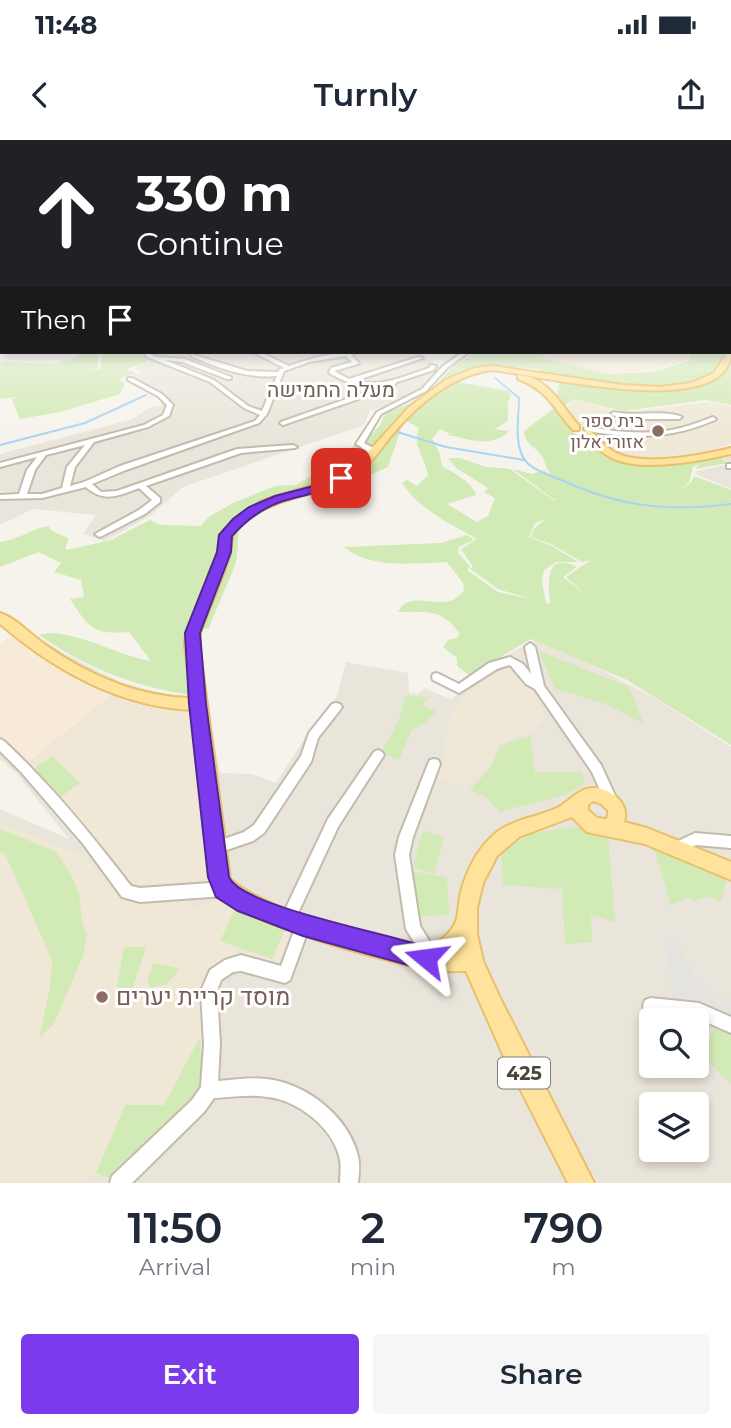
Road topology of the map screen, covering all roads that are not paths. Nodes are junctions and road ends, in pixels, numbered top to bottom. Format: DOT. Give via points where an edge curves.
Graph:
graph roads {
  1 [pos="149,354"];
  2 [pos="259,354"];
  3 [pos="342,354"];
  4 [pos="348,354"];
  5 [pos="463,354"];
  6 [pos="730,354"];
  7 [pos="193,355"];
  8 [pos="153,358"];
  9 [pos="419,358"];
  10 [pos="433,366"];
  11 [pos="284,371"];
  12 [pos="229,378"];
  13 [pos="130,379"];
  14 [pos="347,381"];
  15 [pos="395,381"];
  16 [pos="446,382"];
  17 [pos="264,414"];
  18 [pos="679,417"];
  19 [pos="713,419"];
  20 [pos="283,423"];
  21 [pos="583,430"];
  22 [pos="626,436"];
  23 [pos="91,441"];
  24 [pos="293,447"];
  25 [pos="731,451"];
  26 [pos="374,452"];
  27 [pos="44,453"];
  28 [pos="0,464"];
  29 [pos="87,484"];
  30 [pos="141,486"];
  31 [pos="65,491"];
  32 [pos="0,496"];
  33 [pos="22,496"];
  34 [pos="99,534"];
  35 [pos="0,617"];
  36 [pos="530,646"];
  37 [pos="438,677"];
  38 [pos="539,687"];
  39 [pos="198,704"];
  40 [pos="336,707"];
  41 [pos="0,744"];
  42 [pos="378,755"];
  43 [pos="591,761"];
  44 [pos="434,764"];
  45 [pos="584,798"];
  46 [pos="613,813"];
  47 [pos="546,818"];
  48 [pos="587,823"];
  49 [pos="731,842"];
  50 [pos="215,848"];
  51 [pos="677,848"];
  52 [pos="731,871"];
  53 [pos="224,889"];
  54 [pos="296,922"];
  55 [pos="467,924"];
  56 [pos="428,959"];
  57 [pos="472,960"];
  58 [pos="652,1006"];
  59 [pos="731,1025"];
  60 [pos="209,1090"];
  61 [pos="120,1183"];
  62 [pos="349,1183"];
  63 [pos="581,1183"];
  1 -- 8 [label="street"];
  2 -- 11 [label="street"];
  3 -- 11 [label="street"];
  4 -- 14 [label="street" via="356,363 331,371"];
  5 -- 26 [label="street" via="424,390 377,415 360,444"];
  6 -- 16 [label="main road" via="727,366 714,375 652,391 492,368 460,374"];
  7 -- 11 [label="street" via="220,367 264,376"];
  8 -- 12 [label="street" via="183,360"];
  8 -- 17 [label="street" via="212,381 246,407"];
  9 -- 14 [label="street"];
  10 -- 15 [label="street"];
  11 -- 17 [label="street"];
  13 -- 23 [label="street" via="170,405 166,416"];
  14 -- 15 [label="street" via="367,386"];
  15 -- 20 [label="street"];
  16 -- 21 [label="main road" via="460,383 492,372 535,382 550,391 563,415"];
  16 -- 26 [label="main road" via="393,428"];
  17 -- 29 [label="street" via="257,422"];
  18 -- 22 [label="street" via="616,415"];
  19 -- 22 [label="street" via="671,433"];
  21 -- 22 [label="street"];
  21 -- 25 [label="main road" via="613,455 635,461"];
  23 -- 27 [label="street"];
  23 -- 31 [label="street" via="71,467"];
  24 -- 30 [label="street" via="240,451"];
  26 -- 39 [label="main road" via="325,486 253,509 226,535 224,552 192,633"];
  27 -- 28 [label="street"];
  27 -- 33 [label="street" via="31,470"];
  29 -- 30 [label="street" via="99,494"];
  29 -- 31 [label="street"];
  30 -- 34 [label="street" via="157,500"];
  31 -- 33 [label="street"];
  32 -- 33 [label="street"];
  35 -- 39 [label="main road" via="44,652 86,676 158,701"];
  36 -- 38 [label="street"];
  37 -- 38 [label="street" via="458,689 493,666 510,661 522,667"];
  38 -- 43 [label="street"];
  39 -- 50 [label="main road"];
  40 -- 50 [label="street" via="313,736 307,758 259,829"];
  41 -- 53 [label="street" via="89,841 127,892"];
  42 -- 54 [label="street" via="333,823"];
  43 -- 45 [label="street" via="595,775"];
  43 -- 46 [label="street"];
  44 -- 56 [label="street" via="402,855 413,929"];
  45 -- 46 [label="main road" via="600,795"];
  45 -- 47 [label="main road" via="564,814"];
  45 -- 48 [label="main road" via="579,813"];
  46 -- 48 [label="main road" via="599,828"];
  46 -- 51 [label="main road" via="647,836"];
  47 -- 48 [label="main road"];
  47 -- 55 [label="main road" via="511,832 492,849 473,884"];
  49 -- 51 [label="street" via="695,839"];
  50 -- 53 [label="main road"];
  51 -- 52 [label="main road"];
  53 -- 54 [label="main road"];
  54 -- 56 [label="main road"];
  54 -- 60 [label="street" via="285,975 241,963 221,970 211,983"];
  55 -- 56 [label="main road" via="451,946"];
  55 -- 57 [label="main road"];
  56 -- 57 [label="main road"];
  57 -- 63 [label="main road, 425"];
  58 -- 59 [label="street" via="699,1010"];
  60 -- 61 [label="street"];
  60 -- 62 [label="street" via="266,1088 306,1102 338,1134 347,1151"];
}
